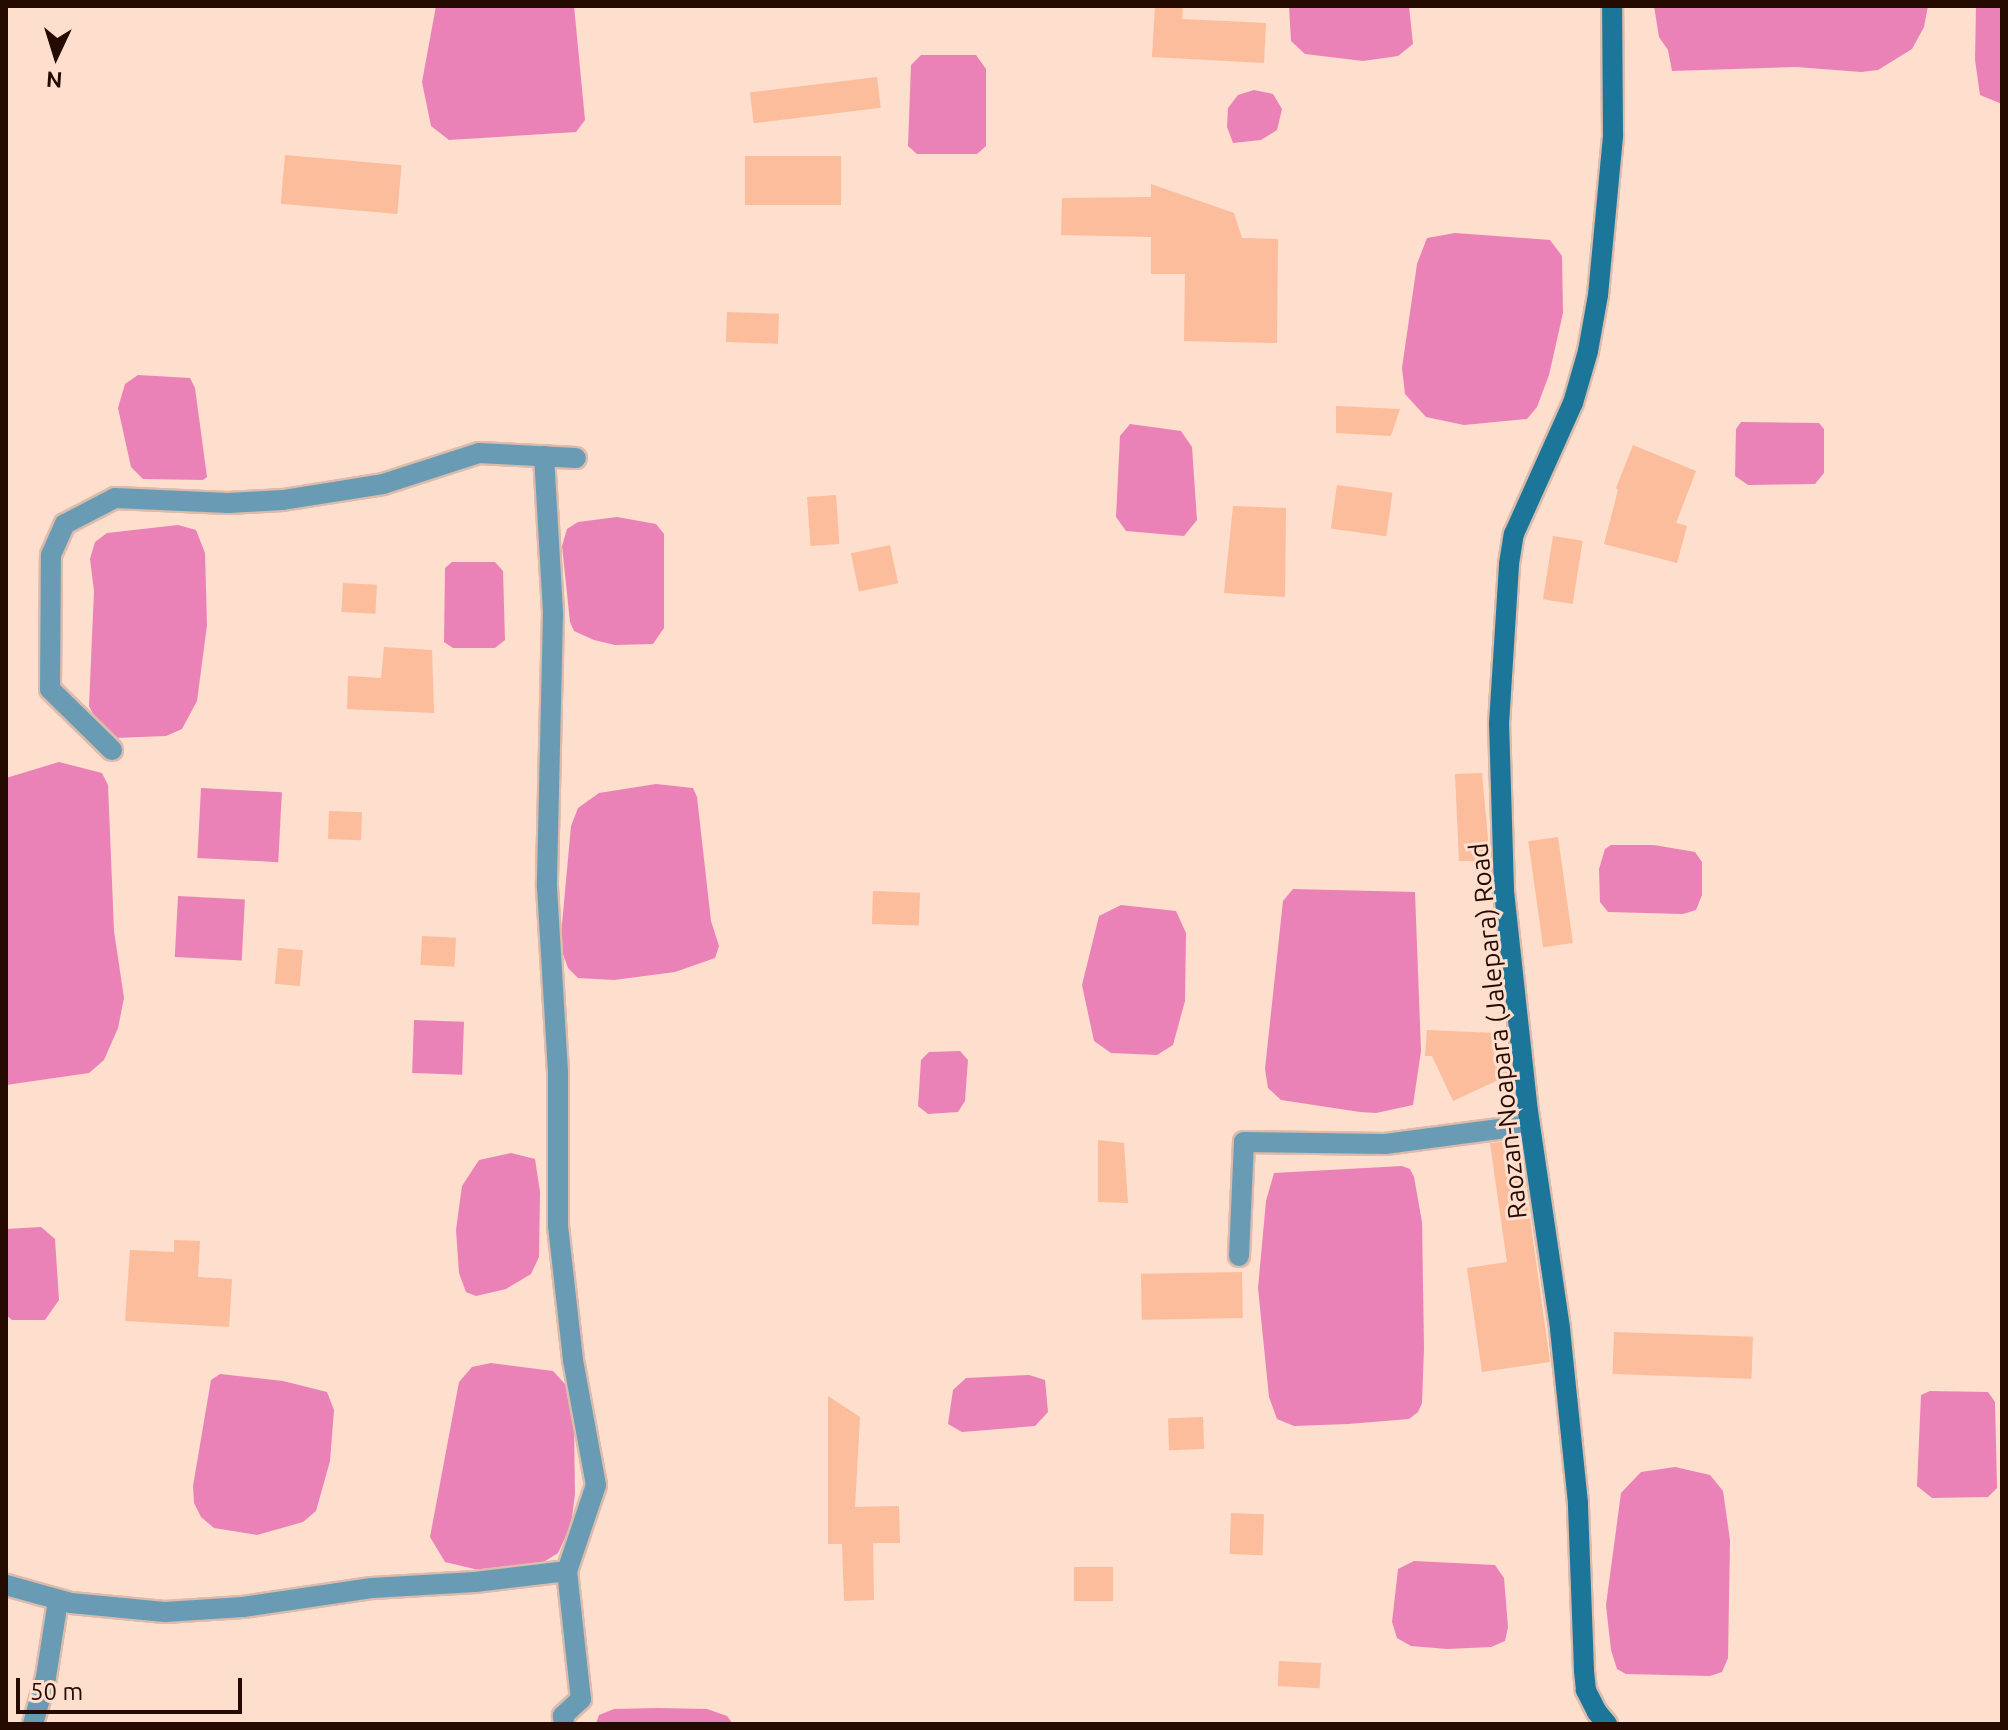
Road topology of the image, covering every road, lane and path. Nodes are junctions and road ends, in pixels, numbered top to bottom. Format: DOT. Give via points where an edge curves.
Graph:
graph roads {
  1 [pos="1612,6"];
  2 [pos="544,456"];
  3 [pos="576,458"];
  4 [pos="112,750"];
  5 [pos="1530,1125"];
  6 [pos="1239,1256"];
  7 [pos="567,1571"];
  8 [pos="6,1585"];
  9 [pos="58,1600"];
  10 [pos="33,1724"];
  11 [pos="564,1724"];
  12 [pos="1607,1724"];
  1 -- 5 [label="main road, Raozan-Noapara (Jalepara) Road" via="1609,199 1588,351 1573,403 1514,534 1509,564 1499,724 1503,877"];
  2 -- 3 [label="street"];
  2 -- 4 [label="street" via="479,453 383,484 283,500 115,498 65,524 51,555 50,689"];
  2 -- 7 [label="street" via="553,614 547,887 558,1073 558,1226 573,1360 596,1485"];
  5 -- 6 [label="street" via="1385,1144 1244,1142"];
  5 -- 12 [label="main road, Raozan-Noapara (Jalepara) Road" via="1575,1474 1586,1690"];
  7 -- 9 [label="street" via="165,1612"];
  7 -- 11 [label="street" via="581,1699 563,1716"];
  8 -- 9 [label="street"];
  9 -- 10 [label="street"];
}
